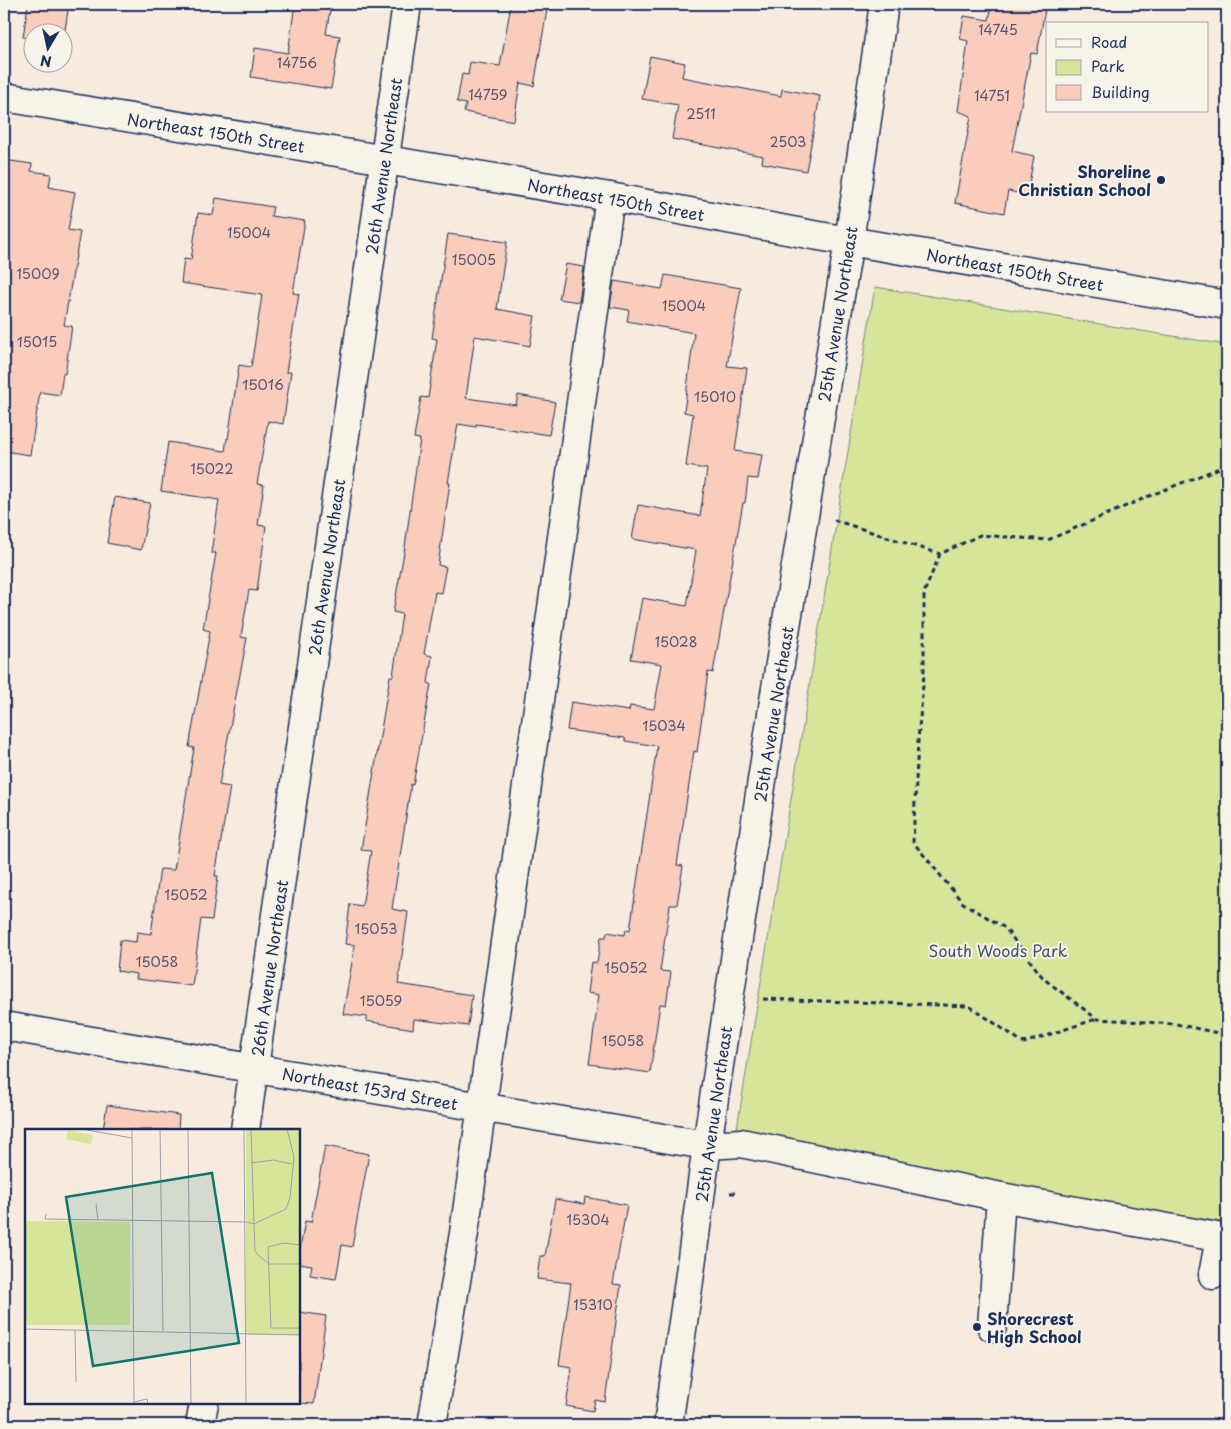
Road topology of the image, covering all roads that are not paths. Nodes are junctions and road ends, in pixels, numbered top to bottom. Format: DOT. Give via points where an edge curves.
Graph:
graph roads {
  1 [pos="407,4"];
  2 [pos="884,4"];
  3 [pos="4,97"];
  4 [pos="384,159"];
  5 [pos="610,198"];
  6 [pos="849,241"];
  7 [pos="1227,305"];
  8 [pos="4,1026"];
  9 [pos="255,1068"];
  10 [pos="481,1107"];
  11 [pos="245,1129"];
  12 [pos="707,1145"];
  13 [pos="1000,1197"];
  14 [pos="1224,1238"];
  15 [pos="1213,1275"];
  16 [pos="992,1327"];
  17 [pos="204,1404"];
  18 [pos="200,1425"];
  19 [pos="432,1425"];
  20 [pos="668,1425"];
  1 -- 4 [label="street, 26th Avenue Northeast"];
  2 -- 6 [label="street, 25th Avenue Northeast"];
  3 -- 4 [label="street, Northeast 150th Street"];
  4 -- 5 [label="street, Northeast 150th Street"];
  4 -- 9 [label="street, 26th Avenue Northeast"];
  5 -- 6 [label="street, Northeast 150th Street"];
  5 -- 10 [label="street"];
  6 -- 7 [label="street, Northeast 150th Street"];
  6 -- 12 [label="street, 25th Avenue Northeast"];
  8 -- 9 [label="street, Northeast 153rd Street"];
  9 -- 10 [label="street, Northeast 153rd Street"];
  9 -- 11 [label="street, 26th Avenue Northeast"];
  10 -- 12 [label="street, Northeast 153rd Street"];
  10 -- 19 [label="street"];
  12 -- 13 [label="street, Northeast 153rd Street" via="741,1143"];
  12 -- 20 [label="street, 25th Avenue Northeast"];
  13 -- 14 [label="street, Northeast 153rd Street"];
  13 -- 16 [label="street"];
  14 -- 15 [label="street"];
  17 -- 18 [label="street"];
}
